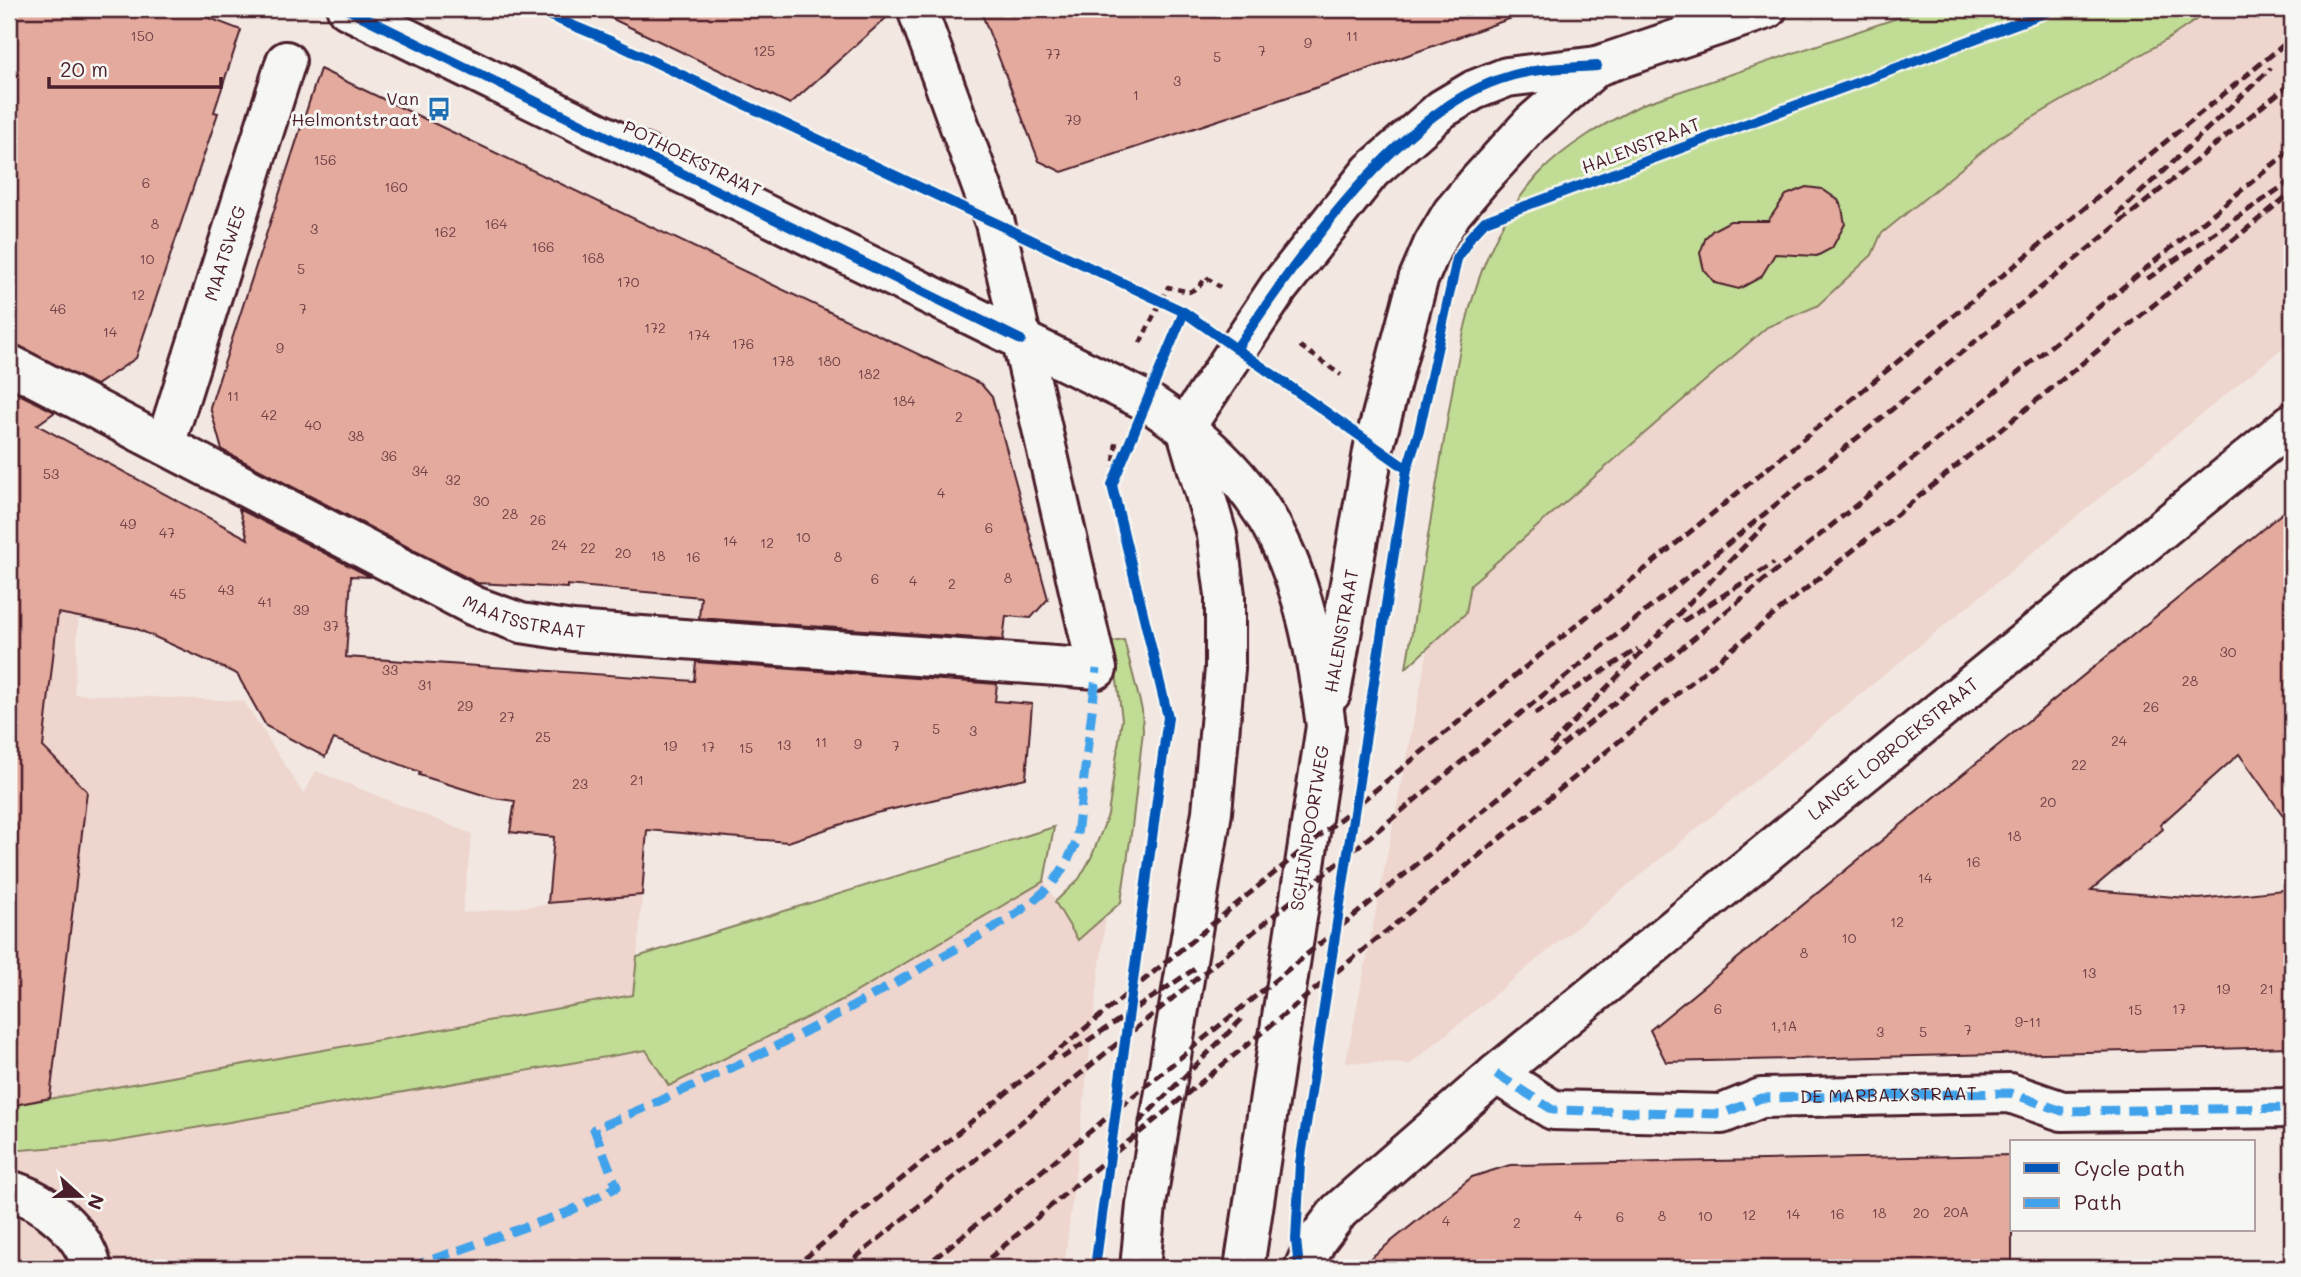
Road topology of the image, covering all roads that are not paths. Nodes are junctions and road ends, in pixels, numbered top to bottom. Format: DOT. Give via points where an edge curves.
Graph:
graph roads {
  1 [pos="347,9"];
  2 [pos="917,9"];
  3 [pos="1767,9"];
  4 [pos="286,61"];
  5 [pos="1597,66"];
  6 [pos="1021,340"];
  7 [pos="9,365"];
  8 [pos="2292,423"];
  9 [pos="1186,426"];
  10 [pos="164,445"];
  11 [pos="1326,726"];
  12 [pos="1496,1074"];
  13 [pos="2292,1108"];
  14 [pos="9,1190"];
  15 [pos="92,1268"];
  16 [pos="1140,1268"];
  17 [pos="1244,1268"];
  18 [pos="1304,1268"];
  1 -- 6 [label="street, POTHOEKSTRAAT"];
  2 -- 6 [label="street" via="995,223"];
  3 -- 5 [label="street, HALENSTRAAT"];
  4 -- 10 [label="street, MAATSWEG"];
  5 -- 9 [label="street, HALENSTRAAT" via="1507,76 1442,109 1371,171 1259,315"];
  5 -- 11 [label="street, HALENSTRAAT" via="1531,124 1452,213 1418,280 1374,446"];
  6 -- 9 [label="street, SCHIJNPOORTWEG" via="1146,401"];
  6 -- 10 [label="street, MAATSSTRAAT" via="1097,669 573,631 521,623 474,606"];
  7 -- 10 [label="street, MAATSSTRAAT"];
  8 -- 12 [label="street, LANGE LOBROEKSTRAAT"];
  9 -- 11 [label="street, SCHIJNPOORTWEG" via="1224,460 1259,502 1276,534 1312,640"];
  9 -- 16 [label="street" via="1216,535 1225,595 1226,669 1212,812 1146,1205"];
  11 -- 17 [label="street, SCHIJNPOORTWEG"];
  12 -- 13 [label="street, DE MARBAIXSTRAAT" via="1553,1110 1722,1114 1761,1098 2010,1093 2062,1111"];
  12 -- 18 [label="street" via="1339,1211 1316,1241"];
  14 -- 15 [label="street" via="25,1194 61,1219 88,1250"];
}
